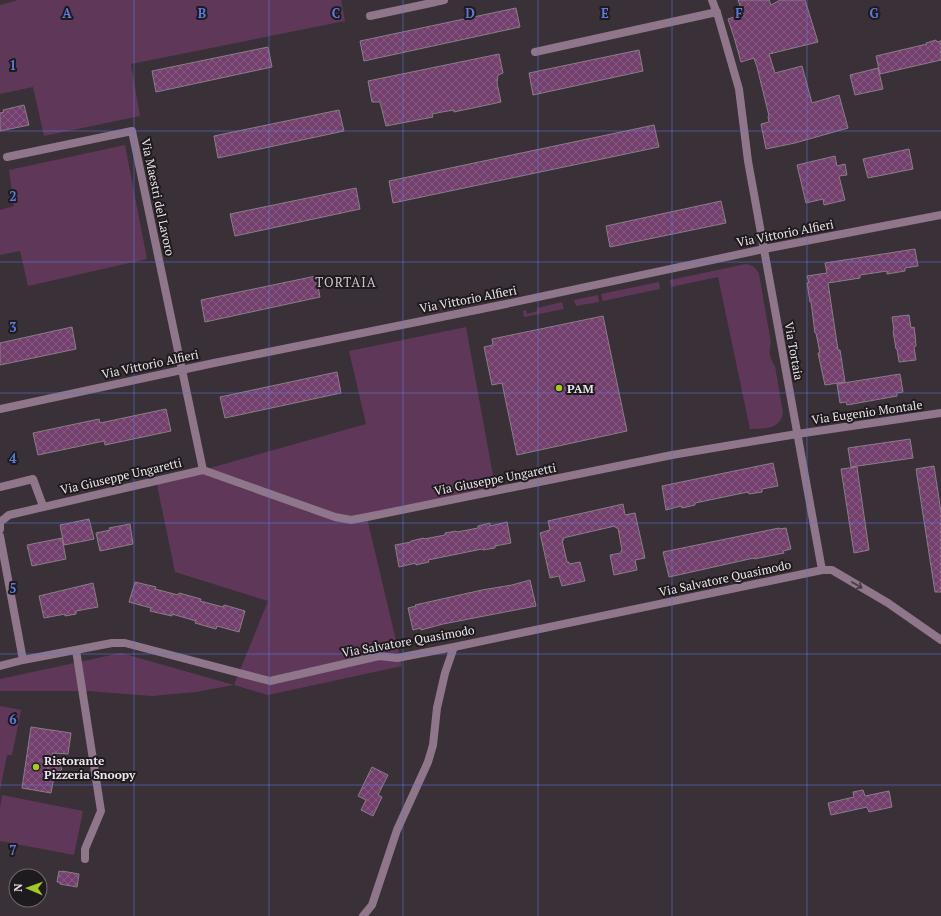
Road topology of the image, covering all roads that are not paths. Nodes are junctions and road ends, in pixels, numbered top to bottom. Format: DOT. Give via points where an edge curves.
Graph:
graph roads {
  1 [pos="444,0"];
  2 [pos="712,0"];
  3 [pos="430,1"];
  4 [pos="717,12"];
  5 [pos="370,16"];
  6 [pos="535,52"];
  7 [pos="7,157"];
  8 [pos="941,215"];
  9 [pos="764,249"];
  10 [pos="182,370"];
  11 [pos="0,409"];
  12 [pos="941,413"];
  13 [pos="797,434"];
  14 [pos="203,470"];
  15 [pos="0,487"];
  16 [pos="43,506"];
  17 [pos="0,529"];
  18 [pos="0,536"];
  19 [pos="822,570"];
  20 [pos="4,579"];
  21 [pos="941,640"];
  22 [pos="454,647"];
  23 [pos="76,650"];
  24 [pos="23,660"];
  25 [pos="0,666"];
  26 [pos="85,859"];
  27 [pos="363,916"];
  1 -- 3 [label="street"];
  2 -- 4 [label="street, Via Tortaia"];
  3 -- 5 [label="street"];
  4 -- 6 [label="street"];
  4 -- 9 [label="street, Via Tortaia" via="739,89 748,161"];
  7 -- 10 [label="street, Via Maestri del Lavoro" via="132,131"];
  8 -- 9 [label="street, Via Vittorio Alfieri"];
  9 -- 10 [label="street, Via Vittorio Alfieri"];
  9 -- 13 [label="street, Via Tortaia"];
  10 -- 11 [label="street, Via Vittorio Alfieri"];
  10 -- 14 [label="street"];
  12 -- 13 [label="street, Via Eugenio Montale"];
  13 -- 14 [label="street, Via Giuseppe Ungaretti" via="672,455 351,520 335,517"];
  13 -- 19 [label="street, Via Tortaia"];
  14 -- 16 [label="street, Via Giuseppe Ungaretti"];
  15 -- 16 [label="street" via="33,479"];
  16 -- 17 [label="street, Via Giuseppe Ungaretti" via="9,514 0,522"];
  18 -- 20 [label="street"];
  19 -- 21 [label="street, one-way" via="832,570 888,603"];
  19 -- 22 [label="street, Via Salvatore Quasimodo"];
  20 -- 24 [label="street"];
  22 -- 23 [label="street, Via Salvatore Quasimodo" via="397,658 379,656 270,681 125,643"];
  22 -- 27 [label="street" via="437,708 433,745 428,762 396,830 372,904"];
  23 -- 24 [label="street, Via Salvatore Quasimodo"];
  23 -- 26 [label="street" via="101,811 85,849"];
  24 -- 25 [label="street, Via Salvatore Quasimodo"];
}
